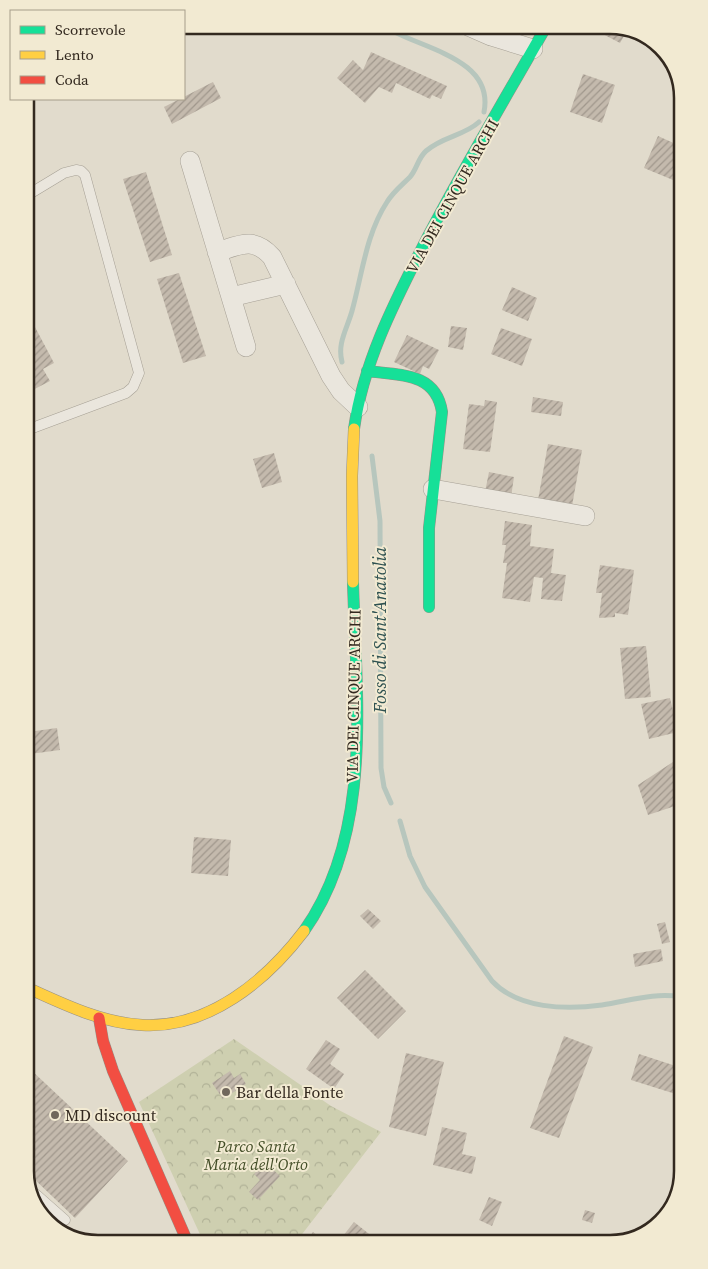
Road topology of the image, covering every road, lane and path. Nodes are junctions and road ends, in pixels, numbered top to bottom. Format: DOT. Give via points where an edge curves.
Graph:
graph roads {
  1 [pos="497,34"];
  2 [pos="542,34"];
  3 [pos="533,50"];
  4 [pos="190,161"];
  5 [pos="34,191"];
  6 [pos="217,252"];
  7 [pos="286,284"];
  8 [pos="231,297"];
  9 [pos="246,346"];
  10 [pos="368,371"];
  11 [pos="358,407"];
  12 [pos="34,427"];
  13 [pos="433,488"];
  14 [pos="585,516"];
  15 [pos="429,607"];
  16 [pos="34,991"];
  17 [pos="99,1018"];
  18 [pos="40,1198"];
  19 [pos="65,1220"];
  20 [pos="185,1235"];
  1 -- 3 [label="street"];
  2 -- 3 [label="main road, VIA DEI CINQUE ARCHI"];
  3 -- 10 [label="main road, VIA DEI CINQUE ARCHI" via="428,236 386,323"];
  4 -- 6 [label="street"];
  5 -- 12 [label="lane" via="70,171 85,174 139,373 133,387 126,393"];
  6 -- 7 [label="street" via="246,243 259,246 274,260"];
  6 -- 8 [label="street"];
  7 -- 8 [label="street"];
  7 -- 11 [label="street" via="335,383"];
  8 -- 9 [label="street"];
  10 -- 11 [label="main road, VIA DEI CINQUE ARCHI"];
  10 -- 13 [label="main road" via="426,382 438,392 442,412"];
  11 -- 17 [label="main road, VIA DEI CINQUE ARCHI" via="352,466 355,754 345,839 331,884 295,943 259,979 223,1005 192,1020 163,1026"];
  13 -- 14 [label="street"];
  13 -- 15 [label="main road" via="429,528"];
  16 -- 17 [label="main road, VIA DEI CINQUE ARCHI"];
  17 -- 20 [label="main road" via="113,1071"];
  18 -- 19 [label="lane"];
}
